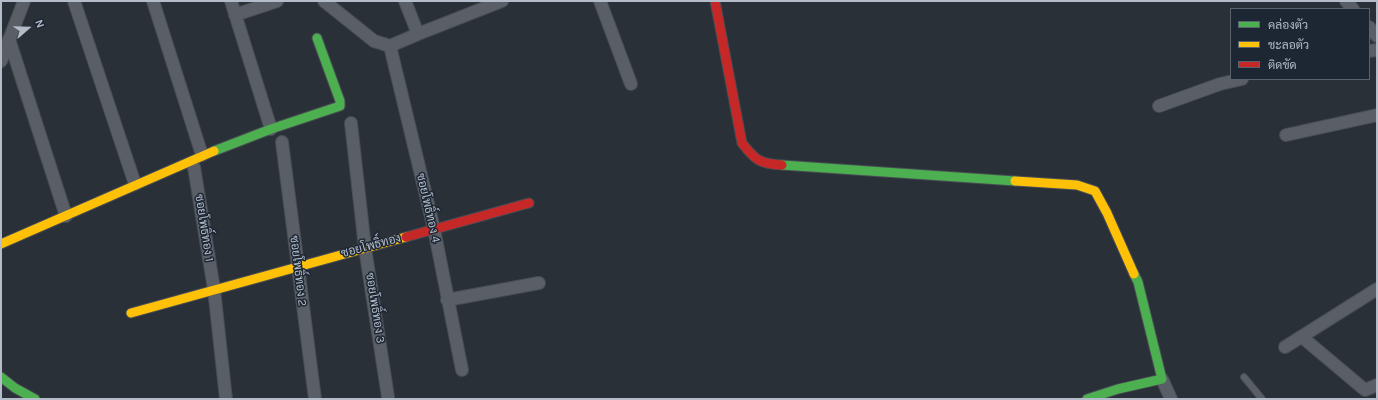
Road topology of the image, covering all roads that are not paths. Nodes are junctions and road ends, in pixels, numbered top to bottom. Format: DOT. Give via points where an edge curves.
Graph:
graph roads {
  1 [pos="24,1"];
  2 [pos="74,1"];
  3 [pos="153,1"];
  4 [pos="231,1"];
  5 [pos="277,1"];
  6 [pos="324,1"];
  7 [pos="405,1"];
  8 [pos="502,1"];
  9 [pos="600,1"];
  10 [pos="714,1"];
  11 [pos="483,4"];
  12 [pos="235,15"];
  13 [pos="1370,28"];
  14 [pos="418,34"];
  15 [pos="1377,36"];
  16 [pos="317,38"];
  17 [pos="9,39"];
  18 [pos="390,46"];
  19 [pos="1,61"];
  20 [pos="1238,80"];
  21 [pos="631,84"];
  22 [pos="1159,106"];
  23 [pos="1377,115"];
  24 [pos="351,123"];
  25 [pos="271,129"];
  26 [pos="1286,135"];
  27 [pos="282,142"];
  28 [pos="202,155"];
  29 [pos="194,167"];
  30 [pos="135,184"];
  31 [pos="529,203"];
  32 [pos="66,216"];
  33 [pos="434,229"];
  34 [pos="1,244"];
  35 [pos="365,248"];
  36 [pos="297,266"];
  37 [pos="539,283"];
  38 [pos="214,289"];
  39 [pos="1377,289"];
  40 [pos="447,300"];
  41 [pos="131,313"];
  42 [pos="1302,337"];
  43 [pos="1285,347"];
  44 [pos="462,370"];
  45 [pos="1244,377"];
  46 [pos="1,378"];
  47 [pos="1162,379"];
  48 [pos="1377,385"];
  49 [pos="388,397"];
  50 [pos="35,399"];
  51 [pos="226,399"];
  52 [pos="315,399"];
  53 [pos="1087,399"];
  54 [pos="1171,399"];
  55 [pos="1262,399"];
  1 -- 17 [label="street"];
  2 -- 30 [label="street"];
  3 -- 28 [label="street"];
  4 -- 12 [label="street"];
  5 -- 12 [label="street"];
  6 -- 18 [label="street" via="374,41"];
  7 -- 14 [label="street"];
  8 -- 11 [label="street"];
  9 -- 21 [label="street"];
  10 -- 47 [label="street" via="742,143 751,155 766,164 1077,184 1095,191 1138,282"];
  11 -- 14 [label="street"];
  12 -- 25 [label="street"];
  13 -- 15 [label="street"];
  14 -- 18 [label="street"];
  16 -- 25 [label="street" via="340,106"];
  17 -- 19 [label="street"];
  17 -- 32 [label="street"];
  18 -- 33 [label="street, ซอยโพธิ์ทอง 4"];
  20 -- 22 [label="street"];
  23 -- 26 [label="street"];
  24 -- 35 [label="street, ซอยโพธิ์ทอง 3"];
  25 -- 28 [label="street"];
  27 -- 36 [label="street, ซอยโพธิ์ทอง 2"];
  28 -- 30 [label="street"];
  29 -- 38 [label="street, ซอยโพธิ์ทอง 1"];
  30 -- 32 [label="street"];
  31 -- 33 [label="street, ซอยโพธิ์ทอง"];
  32 -- 34 [label="street"];
  33 -- 35 [label="street, ซอยโพธิ์ทอง"];
  33 -- 40 [label="street, ซอยโพธิ์ทอง 4"];
  35 -- 36 [label="street, ซอยโพธิ์ทอง"];
  35 -- 49 [label="street, ซอยโพธิ์ทอง 3"];
  36 -- 38 [label="street, ซอยโพธิ์ทอง"];
  36 -- 52 [label="street, ซอยโพธิ์ทอง 2"];
  37 -- 40 [label="street"];
  38 -- 41 [label="street, ซอยโพธิ์ทอง"];
  38 -- 51 [label="street"];
  39 -- 42 [label="street"];
  40 -- 44 [label="street, ซอยโพธิ์ทอง 4"];
  42 -- 43 [label="street"];
  42 -- 48 [label="street" via="1366,390"];
  45 -- 55 [label="lane"];
  46 -- 50 [label="street"];
  47 -- 53 [label="street"];
  47 -- 54 [label="street"];
}
